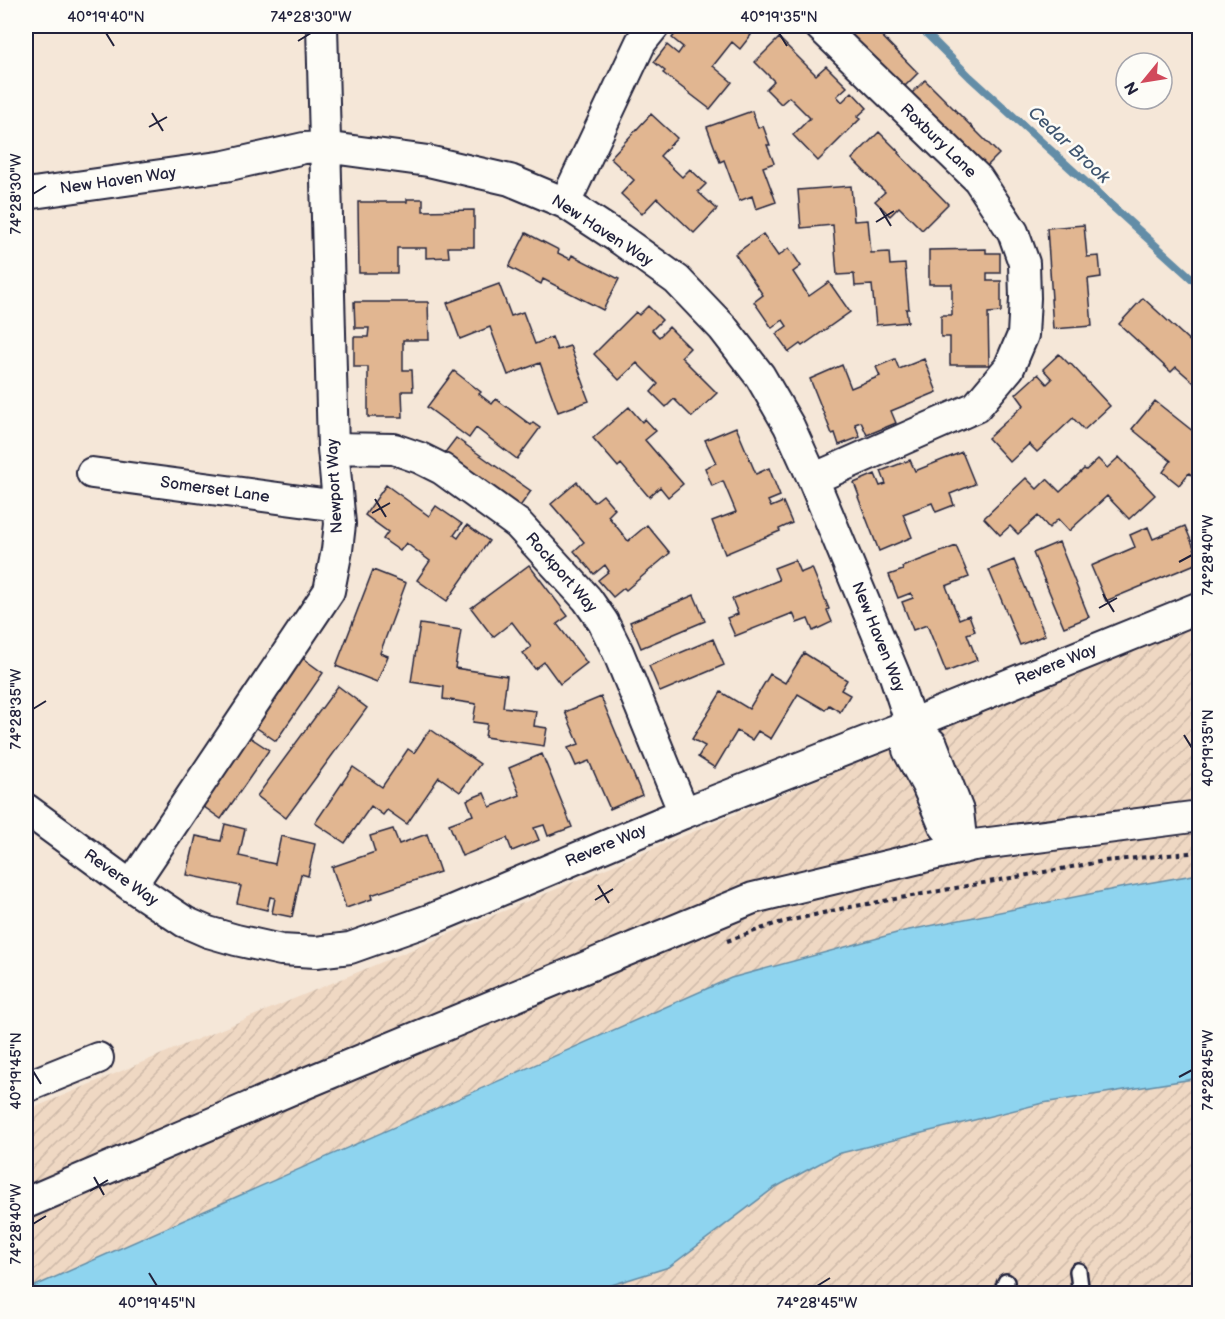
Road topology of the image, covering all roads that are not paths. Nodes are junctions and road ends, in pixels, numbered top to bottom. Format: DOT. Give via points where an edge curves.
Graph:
graph roads {
  1 [pos="322,26"];
  2 [pos="654,26"];
  3 [pos="820,26"];
  4 [pos="324,147"];
  5 [pos="26,194"];
  6 [pos="564,203"];
  7 [pos="333,448"];
  8 [pos="92,473"];
  9 [pos="813,479"];
  10 [pos="338,506"];
  11 [pos="1200,607"];
  12 [pos="911,724"];
  13 [pos="26,809"];
  14 [pos="684,813"];
  15 [pos="1200,816"];
  16 [pos="962,848"];
  17 [pos="131,886"];
  18 [pos="98,1058"];
  19 [pos="26,1087"];
  20 [pos="26,1203"];
  21 [pos="1078,1271"];
  22 [pos="1081,1293"];
  1 -- 4 [label="street, Newport Way"];
  2 -- 6 [label="street" via="641,42"];
  3 -- 9 [label="street, Roxbury Lane" via="978,179 1013,232 1024,263 1025,298 1023,335 1009,368 976,407"];
  4 -- 5 [label="street, New Haven Way" via="225,166"];
  4 -- 6 [label="street, New Haven Way" via="428,161 500,177"];
  4 -- 7 [label="street, Newport Way"];
  6 -- 9 [label="street, New Haven Way" via="677,280 723,328 760,376"];
  7 -- 10 [label="street, Newport Way"];
  7 -- 14 [label="street, Rockport Way" via="394,449 420,458 442,469 529,535 603,622"];
  8 -- 10 [label="street, Somerset Lane"];
  9 -- 12 [label="street, New Haven Way"];
  10 -- 17 [label="street, Newport Way" via="340,524 329,591"];
  11 -- 12 [label="street, Revere Way"];
  12 -- 14 [label="street, Revere Way"];
  12 -- 16 [label="street, New Haven Way" via="908,750 944,825"];
  13 -- 17 [label="street, Revere Way"];
  14 -- 17 [label="street, Revere Way" via="432,919 350,948 316,952 281,950 207,932"];
  15 -- 16 [label="street"];
  16 -- 20 [label="street" via="753,898"];
  18 -- 19 [label="street"];
  21 -- 22 [label="lane"];
}
